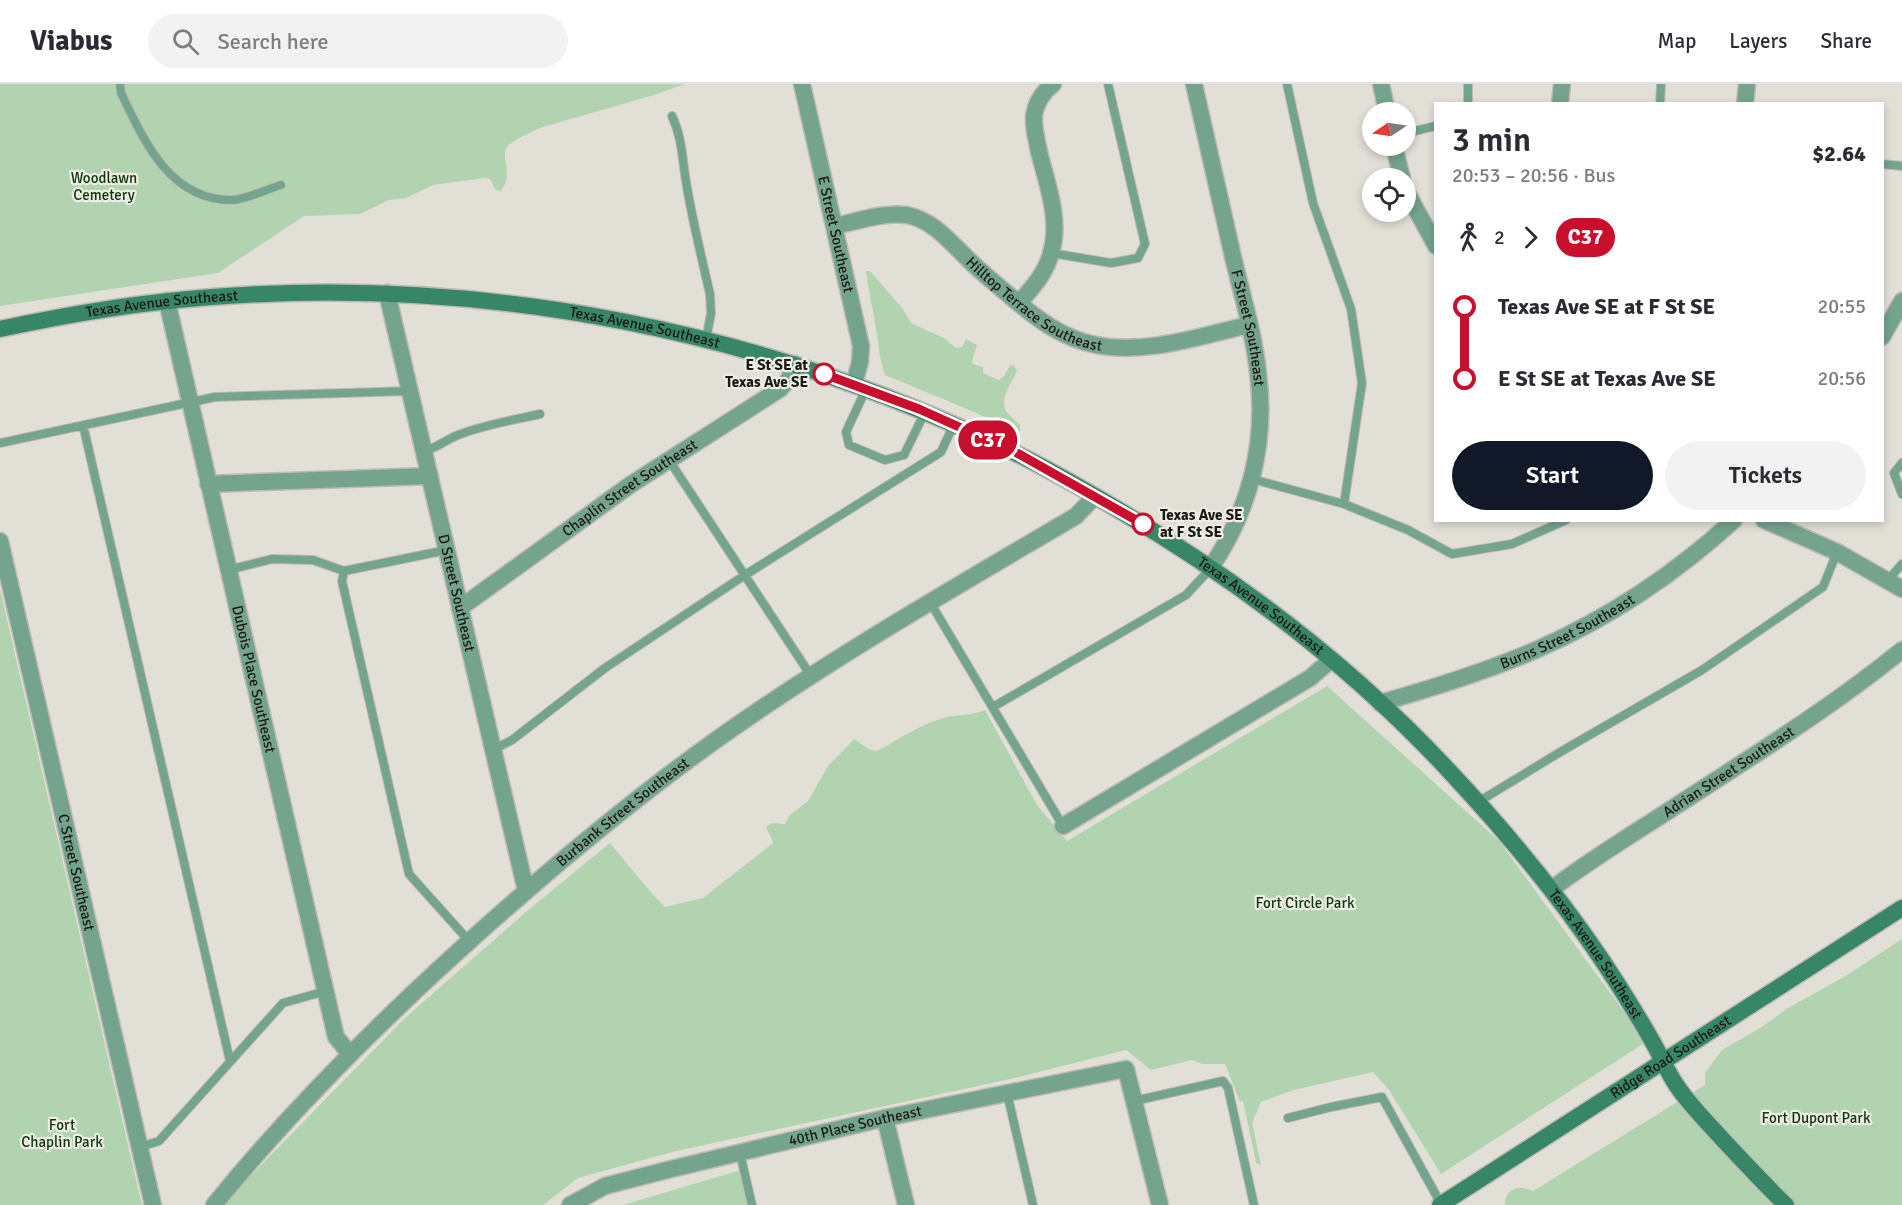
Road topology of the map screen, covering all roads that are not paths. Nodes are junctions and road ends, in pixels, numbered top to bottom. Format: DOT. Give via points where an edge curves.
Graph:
graph roads {
  1 [pos="120,84"];
  2 [pos="802,84"];
  3 [pos="1053,84"];
  4 [pos="1108,84"];
  5 [pos="1194,84"];
  6 [pos="1287,84"];
  7 [pos="1381,84"];
  8 [pos="1468,84"];
  9 [pos="1562,84"];
  10 [pos="1661,84"];
  11 [pos="1747,84"];
  12 [pos="1385,102"];
  13 [pos="1467,102"];
  14 [pos="1560,102"];
  15 [pos="1660,102"];
  16 [pos="1745,102"];
  17 [pos="672,116"];
  18 [pos="1434,126"];
  19 [pos="1416,131"];
  20 [pos="1884,164"];
  21 [pos="1902,166"];
  22 [pos="281,184"];
  23 [pos="1416,209"];
  24 [pos="835,226"];
  25 [pos="1434,242"];
  26 [pos="1051,253"];
  27 [pos="387,293"];
  28 [pos="167,301"];
  29 [pos="1902,301"];
  30 [pos="1019,303"];
  31 [pos="1249,325"];
  32 [pos="0,329"];
  33 [pos="1884,333"];
  34 [pos="706,340"];
  35 [pos="795,364"];
  36 [pos="860,386"];
  37 [pos="410,391"];
  38 [pos="190,401"];
  39 [pos="925,412"];
  40 [pos="540,414"];
  41 [pos="83,424"];
  42 [pos="954,424"];
  43 [pos="0,442"];
  44 [pos="424,451"];
  45 [pos="669,460"];
  46 [pos="1902,464"];
  47 [pos="430,476"];
  48 [pos="1252,479"];
  49 [pos="208,484"];
  50 [pos="1902,494"];
  51 [pos="1095,496"];
  52 [pos="1344,504"];
  53 [pos="1562,522"];
  54 [pos="1732,522"];
  55 [pos="1769,522"];
  56 [pos="0,541"];
  57 [pos="447,550"];
  58 [pos="1837,552"];
  59 [pos="1902,564"];
  60 [pos="1211,567"];
  61 [pos="228,570"];
  62 [pos="344,571"];
  63 [pos="745,575"];
  64 [pos="1895,584"];
  65 [pos="930,602"];
  66 [pos="460,608"];
  67 [pos="1902,650"];
  68 [pos="1331,660"];
  69 [pos="811,676"];
  70 [pos="1380,703"];
  71 [pos="993,707"];
  72 [pos="493,750"];
  73 [pos="1478,802"];
  74 [pos="1063,826"];
  75 [pos="1552,889"];
  76 [pos="526,891"];
  77 [pos="1902,908"];
  78 [pos="469,941"];
  79 [pos="326,991"];
  80 [pos="350,1054"];
  81 [pos="230,1061"];
  82 [pos="1664,1062"];
  83 [pos="1007,1093"];
  84 [pos="1134,1101"];
  85 [pos="885,1118"];
  86 [pos="1288,1118"];
  87 [pos="140,1147"];
  88 [pos="740,1153"];
  89 [pos="589,1201"];
  90 [pos="153,1205"];
  91 [pos="214,1205"];
  92 [pos="570,1205"];
  93 [pos="752,1205"];
  94 [pos="906,1205"];
  95 [pos="1033,1205"];
  96 [pos="1160,1205"];
  97 [pos="1254,1205"];
  98 [pos="1441,1205"];
  99 [pos="1785,1205"];
  1 -- 22 [label="lane" via="146,143 173,178 202,196 234,200"];
  2 -- 24 [label="street, E Street Southeast"];
  3 -- 26 [label="street" via="1038,103 1034,123 1053,215"];
  4 -- 26 [label="lane" via="1145,244 1138,258 1111,263"];
  5 -- 31 [label="street, F Street Southeast"];
  6 -- 52 [label="lane" via="1313,203 1351,309 1362,383"];
  7 -- 12 [label="street"];
  8 -- 13 [label="lane"];
  9 -- 14 [label="street"];
  10 -- 15 [label="lane"];
  11 -- 16 [label="street"];
  17 -- 34 [label="lane" via="683,151 710,294"];
  18 -- 19 [label="lane"];
  20 -- 21 [label="lane"];
  23 -- 25 [label="street"];
  24 -- 30 [label="street, Hilltop Terrace Southeast" via="897,214 922,220"];
  24 -- 36 [label="street, E Street Southeast" via="861,346"];
  26 -- 30 [label="street" via="1035,284"];
  27 -- 28 [label="main road, Texas Avenue Southeast" via="266,294"];
  27 -- 34 [label="main road, Texas Avenue Southeast" via="551,308"];
  27 -- 37 [label="street, D Street Southeast"];
  28 -- 32 [label="main road, Texas Avenue Southeast"];
  28 -- 38 [label="street, Dubois Place Southeast"];
  29 -- 33 [label="street"];
  30 -- 31 [label="street, Hilltop Terrace Southeast" via="1052,330 1102,346 1161,344"];
  31 -- 48 [label="street, F Street Southeast" via="1260,398 1259,441"];
  34 -- 35 [label="main road, Texas Avenue Southeast"];
  35 -- 36 [label="main road, Texas Avenue Southeast"];
  35 -- 45 [label="street, Chaplin Street Southeast" via="780,389"];
  36 -- 39 [label="main road, Texas Avenue Southeast"];
  36 -- 39 [label="lane" via="846,432 849,445 885,460 904,455"];
  37 -- 38 [label="lane"];
  37 -- 44 [label="street, D Street Southeast"];
  38 -- 41 [label="lane"];
  38 -- 49 [label="street, Dubois Place Southeast"];
  39 -- 42 [label="main road, Texas Avenue Southeast"];
  40 -- 44 [label="lane" via="455,436"];
  41 -- 43 [label="lane"];
  41 -- 81 [label="lane"];
  42 -- 51 [label="main road, Texas Avenue Southeast"];
  42 -- 63 [label="lane" via="941,453"];
  44 -- 47 [label="street, D Street Southeast"];
  45 -- 63 [label="lane"];
  45 -- 66 [label="street, Chaplin Street Southeast"];
  46 -- 50 [label="lane" via="1894,473"];
  47 -- 49 [label="street"];
  47 -- 57 [label="street, D Street Southeast"];
  48 -- 52 [label="lane"];
  48 -- 60 [label="street, F Street Southeast" via="1236,525"];
  49 -- 61 [label="street, Dubois Place Southeast"];
  51 -- 60 [label="main road, Texas Avenue Southeast"];
  51 -- 65 [label="street, Burbank Street Southeast" via="1076,516"];
  52 -- 53 [label="lane" via="1408,530 1452,554 1512,544"];
  54 -- 70 [label="street, Burns Street Southeast" via="1654,585 1572,633 1474,674"];
  55 -- 58 [label="street"];
  56 -- 87 [label="street, C Street Southeast"];
  57 -- 62 [label="lane"];
  57 -- 66 [label="street, D Street Southeast"];
  58 -- 64 [label="street"];
  58 -- 73 [label="lane" via="1823,587 1702,670"];
  59 -- 64 [label="lane"];
  60 -- 68 [label="main road, Texas Avenue Southeast"];
  60 -- 71 [label="lane" via="1186,595"];
  61 -- 62 [label="lane" via="272,559 313,560"];
  61 -- 79 [label="street, Dubois Place Southeast"];
  62 -- 78 [label="lane" via="342,581 409,874"];
  63 -- 69 [label="lane"];
  63 -- 72 [label="lane" via="605,668 512,740"];
  65 -- 69 [label="street, Burbank Street Southeast"];
  65 -- 71 [label="lane"];
  66 -- 72 [label="street, D Street Southeast"];
  67 -- 75 [label="street, Adrian Street Southeast" via="1855,687"];
  68 -- 70 [label="main road, Texas Avenue Southeast"];
  68 -- 74 [label="street" via="1310,678"];
  69 -- 76 [label="street, Burbank Street Southeast" via="670,774"];
  70 -- 73 [label="main road, Texas Avenue Southeast"];
  71 -- 74 [label="lane"];
  72 -- 76 [label="street, D Street Southeast"];
  73 -- 75 [label="main road, Texas Avenue Southeast"];
  75 -- 82 [label="main road, Texas Avenue Southeast" via="1604,962"];
  76 -- 78 [label="street, Burbank Street Southeast"];
  77 -- 82 [label="main road, Ridge Road Southeast"];
  78 -- 80 [label="street, Burbank Street Southeast"];
  79 -- 80 [label="street, Dubois Place Southeast" via="336,1037"];
  79 -- 81 [label="lane" via="283,1003"];
  80 -- 91 [label="street, Burbank Street Southeast"];
  81 -- 87 [label="lane" via="159,1140"];
  82 -- 98 [label="main road, Ridge Road Southeast"];
  82 -- 99 [label="main road, Texas Avenue Southeast" via="1696,1110"];
  83 -- 84 [label="street, 40th Place Southeast" via="1126,1069"];
  83 -- 85 [label="street, 40th Place Southeast"];
  83 -- 95 [label="lane"];
  84 -- 96 [label="street"];
  84 -- 97 [label="lane" via="1223,1080"];
  85 -- 88 [label="street, 40th Place Southeast"];
  85 -- 94 [label="street"];
  86 -- 98 [label="lane" via="1382,1097"];
  87 -- 90 [label="street, C Street Southeast"];
  88 -- 89 [label="street, 40th Place Southeast" via="605,1186"];
  88 -- 93 [label="lane"];
  89 -- 92 [label="street"];
}
